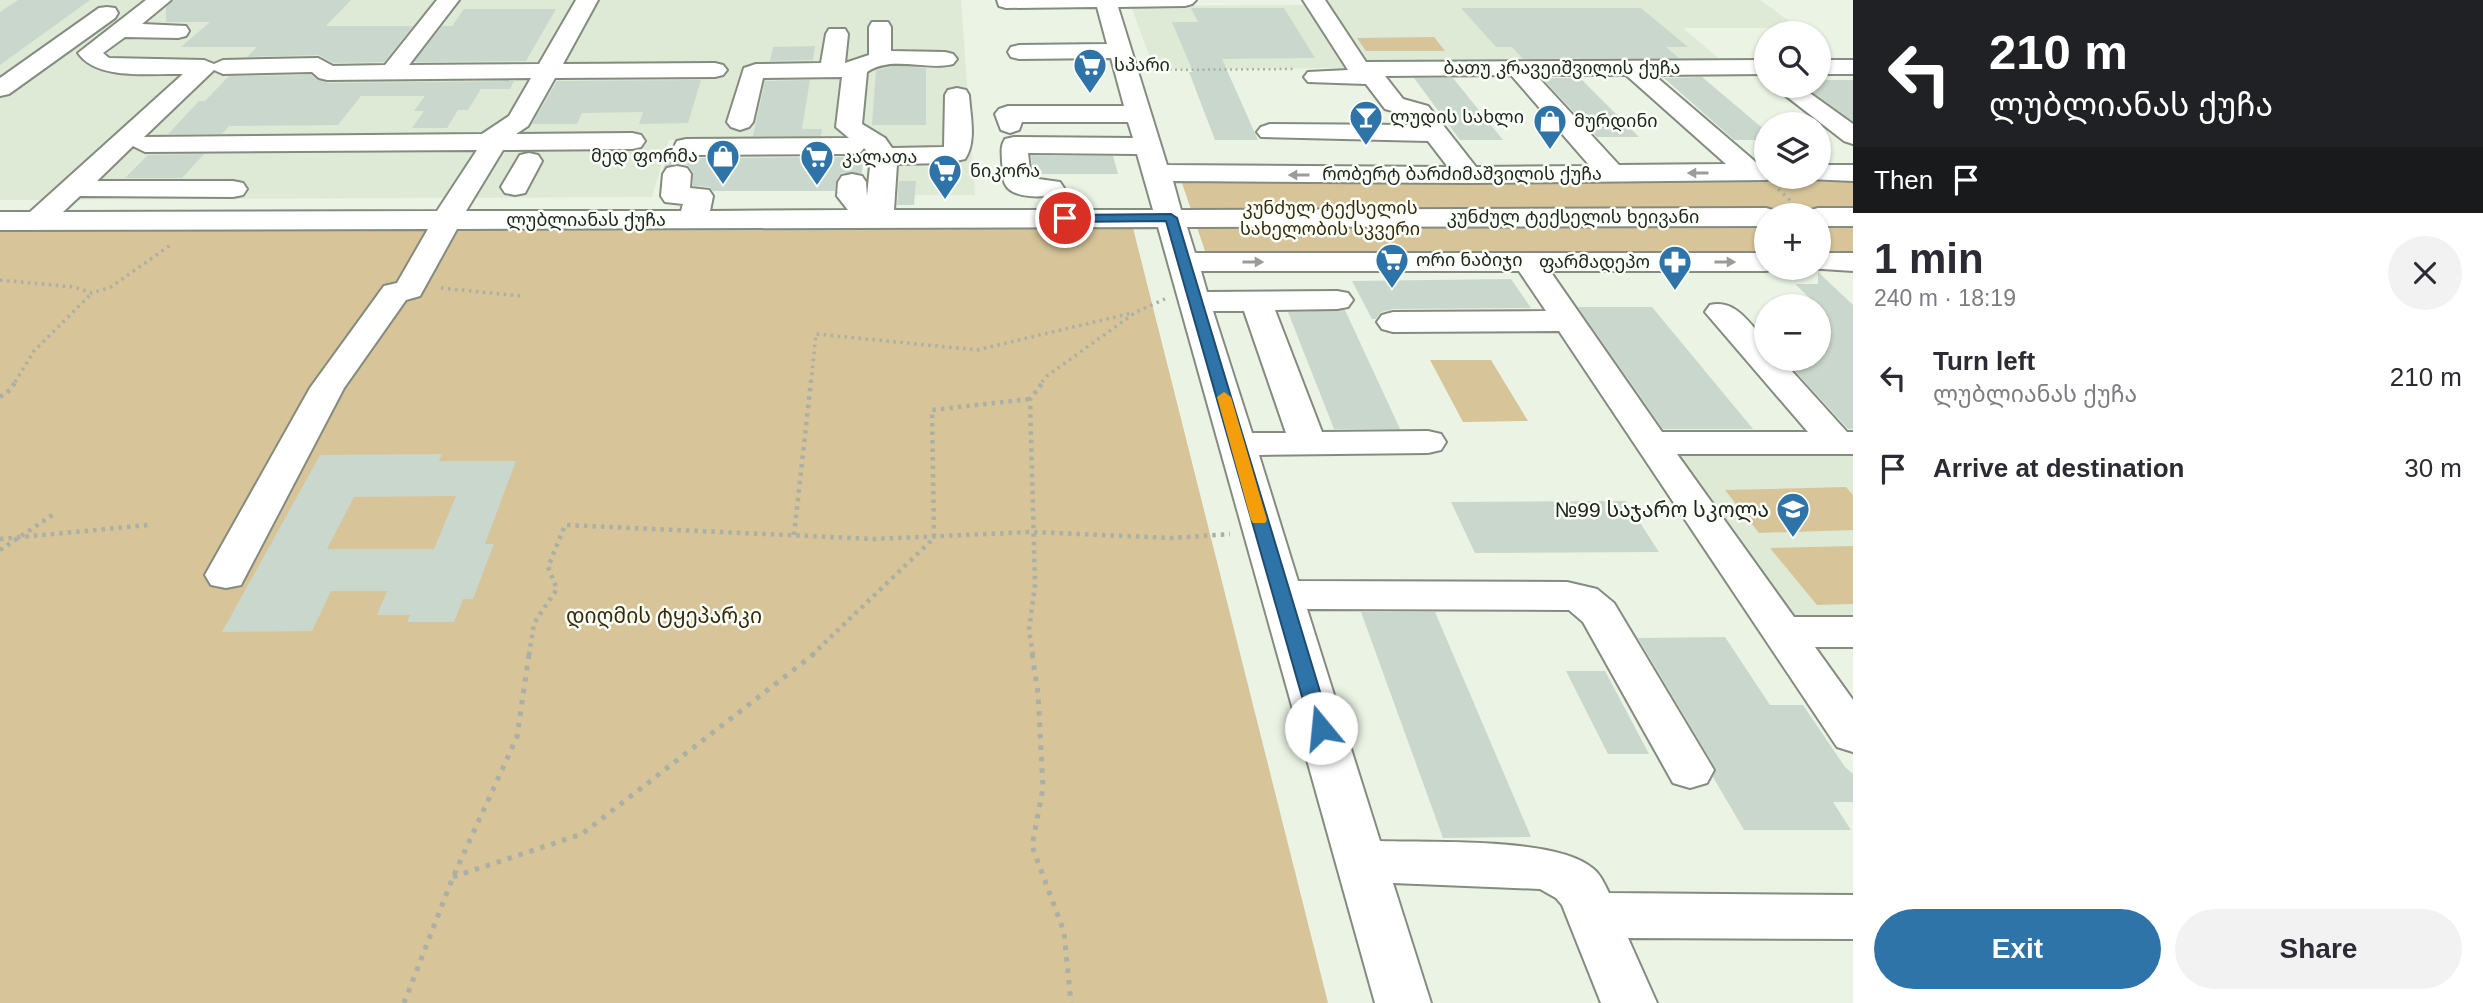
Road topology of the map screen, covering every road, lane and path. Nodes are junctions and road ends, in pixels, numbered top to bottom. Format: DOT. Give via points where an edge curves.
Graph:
graph roads {
  1 [pos="124,0"];
  2 [pos="160,0"];
  3 [pos="448,0"];
  4 [pos="587,0"];
  5 [pos="1105,0"];
  6 [pos="1185,0"];
  7 [pos="1314,0"];
  8 [pos="1006,2"];
  9 [pos="880,27"];
  10 [pos="118,30"];
  11 [pos="837,34"];
  12 [pos="1121,51"];
  13 [pos="1019,52"];
  14 [pos="880,59"];
  15 [pos="945,59"];
  16 [pos="160,66"];
  17 [pos="223,67"];
  18 [pos="1517,68"];
  19 [pos="1632,68"];
  20 [pos="1754,69"];
  21 [pos="715,70"];
  22 [pos="843,70"];
  23 [pos="1149,70"];
  24 [pos="547,71"];
  25 [pos="392,72"];
  26 [pos="1365,73"];
  27 [pos="1316,77"];
  28 [pos="0,90"];
  29 [pos="957,95"];
  30 [pos="1801,98"];
  31 [pos="1140,114"];
  32 [pos="740,122"];
  33 [pos="1010,125"];
  34 [pos="1270,132"];
  35 [pos="1436,133"];
  36 [pos="1853,136"];
  37 [pos="88,142"];
  38 [pos="133,143"];
  39 [pos="274,144"];
  40 [pos="852,146"];
  41 [pos="1150,146"];
  42 [pos="486,154"];
  43 [pos="529,162"];
  44 [pos="419,165"];
  45 [pos="883,168"];
  46 [pos="1754,169"];
  47 [pos="1754,172"];
  48 [pos="1158,173"];
  49 [pos="1611,173"];
  50 [pos="1831,173"];
  51 [pos="1853,173"];
  52 [pos="1468,175"];
  53 [pos="956,180"];
  54 [pos="516,187"];
  55 [pos="1050,188"];
  56 [pos="86,189"];
  57 [pos="233,189"];
  58 [pos="861,204"];
  59 [pos="696,208"];
  60 [pos="1754,216"];
  61 [pos="1853,216"];
  62 [pos="1831,217"];
  63 [pos="1171,218"];
  64 [pos="449,220"];
  65 [pos="0,221"];
  66 [pos="37,221"];
  67 [pos="205,221"];
  68 [pos="1185,262"];
  69 [pos="1754,262"];
  70 [pos="1529,263"];
  71 [pos="0,280"];
  72 [pos="409,289"];
  73 [pos="92,293"];
  74 [pos="521,296"];
  75 [pos="1181,300"];
  76 [pos="1337,300"];
  77 [pos="1256,301"];
  78 [pos="1136,312"];
  79 [pos="1721,313"];
  80 [pos="1568,321"];
  81 [pos="1393,322"];
  82 [pos="0,397"];
  83 [pos="1030,400"];
  84 [pos="1428,442"];
  85 [pos="1308,443"];
  86 [pos="1651,443"];
  87 [pos="1845,443"];
  88 [pos="1237,444"];
  89 [pos="54,514"];
  90 [pos="148,525"];
  91 [pos="1031,532"];
  92 [pos="1262,532"];
  93 [pos="793,536"];
  94 [pos="20,538"];
  95 [pos="934,538"];
  96 [pos="0,539"];
  97 [pos="0,550"];
  98 [pos="226,575"];
  99 [pos="1282,595"];
  100 [pos="1782,632"];
  101 [pos="1853,632"];
  102 [pos="1853,735"];
  103 [pos="1690,770"];
  104 [pos="1361,861"];
  105 [pos="453,877"];
  106 [pos="1592,915"];
  107 [pos="1853,917"];
  108 [pos="404,1003"];
  109 [pos="1071,1003"];
  110 [pos="1403,1003"];
  111 [pos="1629,1003"];
  1 -- 28 [label="street" via="23,72 50,72 24,92"];
  2 -- 10 [label="street"];
  3 -- 25 [label="street"];
  4 -- 24 [label="street"];
  5 -- 6 [label="street"];
  5 -- 8 [label="street"];
  5 -- 12 [label="street"];
  7 -- 26 [label="street"];
  9 -- 14 [label="street"];
  10 -- 16 [label="street" via="89,53 101,64"];
  10 -- 16 [label="street" via="173,34 160,46 177,51"];
  11 -- 22 [label="street"];
  12 -- 13 [label="street"];
  12 -- 31 [label="street"];
  14 -- 15 [label="street"];
  14 -- 22 [label="street"];
  16 -- 38 [label="street" via="204,67"];
  17 -- 25 [label="street" via="318,65 327,73"];
  18 -- 19 [label="street, ბათუ კრავეიშვილის ქუჩა"];
  18 -- 26 [label="street, ბათუ კრავეიშვილის ქუჩა"];
  18 -- 49 [label="street"];
  19 -- 20 [label="street, ბათუ კრავეიშვილის ქუჩა"];
  19 -- 46 [label="street"];
  21 -- 24 [label="street"];
  22 -- 32 [label="street" via="752,73"];
  22 -- 45 [label="street" via="849,127 876,144"];
  23 -- 26 [label="path"];
  24 -- 25 [label="street"];
  24 -- 42 [label="street" via="519,121 497,133"];
  26 -- 27 [label="street, ბათუ კრავეიშვილის ქუჩა"];
  26 -- 35 [label="street" via="1394,104 1419,111"];
  29 -- 45 [label="street" via="956,153"];
  30 -- 36 [label="street"];
  31 -- 33 [label="street" via="1091,121 1008,114"];
  31 -- 41 [label="street"];
  34 -- 35 [label="street"];
  35 -- 52 [label="street"];
  37 -- 38 [label="street"];
  38 -- 39 [label="street"];
  38 -- 66 [label="street"];
  39 -- 42 [label="street"];
  39 -- 57 [label="street"];
  40 -- 59 [label="street" via="686,147 675,197"];
  41 -- 48 [label="street"];
  41 -- 55 [label="street" via="1014,145 1018,183"];
  42 -- 43 [label="street"];
  42 -- 43 [label="street" via="635,152"];
  42 -- 44 [label="street"];
  42 -- 64 [label="street"];
  43 -- 54 [label="street"];
  45 -- 53 [label="street"];
  45 -- 58 [label="street"];
  47 -- 49 [label="street, რობერტ ბარძიმაშვილის ქუჩა, one-way"];
  52 -- 48 [label="street, რობერტ ბარძიმაშვილის ქუჩა, one-way"];
  48 -- 63 [label="street"];
  49 -- 52 [label="street, რობერტ ბარძიმაშვილის ქუჩა"];
  50 -- 51 [label="street"];
  56 -- 57 [label="street"];
  57 -- 67 [label="street"];
  58 -- 59 [label="street, ლუბლიანას ქუჩა"];
  58 -- 63 [label="street, ლუბლიანას ქუჩა"];
  59 -- 64 [label="street, ლუბლიანას ქუჩა"];
  60 -- 63 [label="street, კუნძულ ტექსელის ხეივანი"];
  61 -- 62 [label="street"];
  63 -- 68 [label="street"];
  64 -- 67 [label="street, ლუბლიანას ქუჩა"];
  64 -- 72 [label="street"];
  65 -- 66 [label="street, ლუბლიანას ქუჩა"];
  66 -- 67 [label="street, ლუბლიანას ქუჩა"];
  67 -- 73 [label="path" via="111,287"];
  68 -- 70 [label="street, one-way"];
  68 -- 75 [label="street"];
  70 -- 69 [label="street, one-way"];
  70 -- 80 [label="street"];
  71 -- 73 [label="path"];
  72 -- 74 [label="path"];
  72 -- 98 [label="street" via="396,293 327,388"];
  73 -- 82 [label="path" via="34,351 10,390"];
  75 -- 77 [label="street"];
  75 -- 78 [label="path"];
  75 -- 88 [label="street"];
  76 -- 77 [label="street"];
  77 -- 85 [label="street"];
  78 -- 83 [label="path" via="1047,376"];
  78 -- 93 [label="path" via="977,349 816,334"];
  79 -- 87 [label="street"];
  80 -- 81 [label="street"];
  80 -- 86 [label="street"];
  83 -- 91 [label="path"];
  83 -- 95 [label="path" via="932,410"];
  84 -- 85 [label="street"];
  85 -- 88 [label="street"];
  86 -- 87 [label="street"];
  86 -- 100 [label="street"];
  88 -- 92 [label="street"];
  89 -- 94 [label="path"];
  90 -- 94 [label="path"];
  91 -- 92 [label="path" via="1172,538"];
  91 -- 95 [label="path"];
  91 -- 109 [label="path" via="1035,585 1029,630 1043,788 1032,846 1063,932"];
  92 -- 99 [label="street"];
  93 -- 95 [label="path"];
  93 -- 105 [label="path" via="565,525 548,567 557,589 534,623 517,737"];
  94 -- 96 [label="path"];
  94 -- 97 [label="path"];
  95 -- 105 [label="path" via="804,663 582,834"];
  99 -- 103 [label="street" via="1582,599 1599,613"];
  99 -- 104 [label="street"];
  100 -- 101 [label="street"];
  100 -- 102 [label="street"];
  104 -- 106 [label="street" via="1540,868 1564,876 1584,891"];
  104 -- 110 [label="street"];
  105 -- 108 [label="path"];
  106 -- 107 [label="street"];
  106 -- 111 [label="street"];
}
